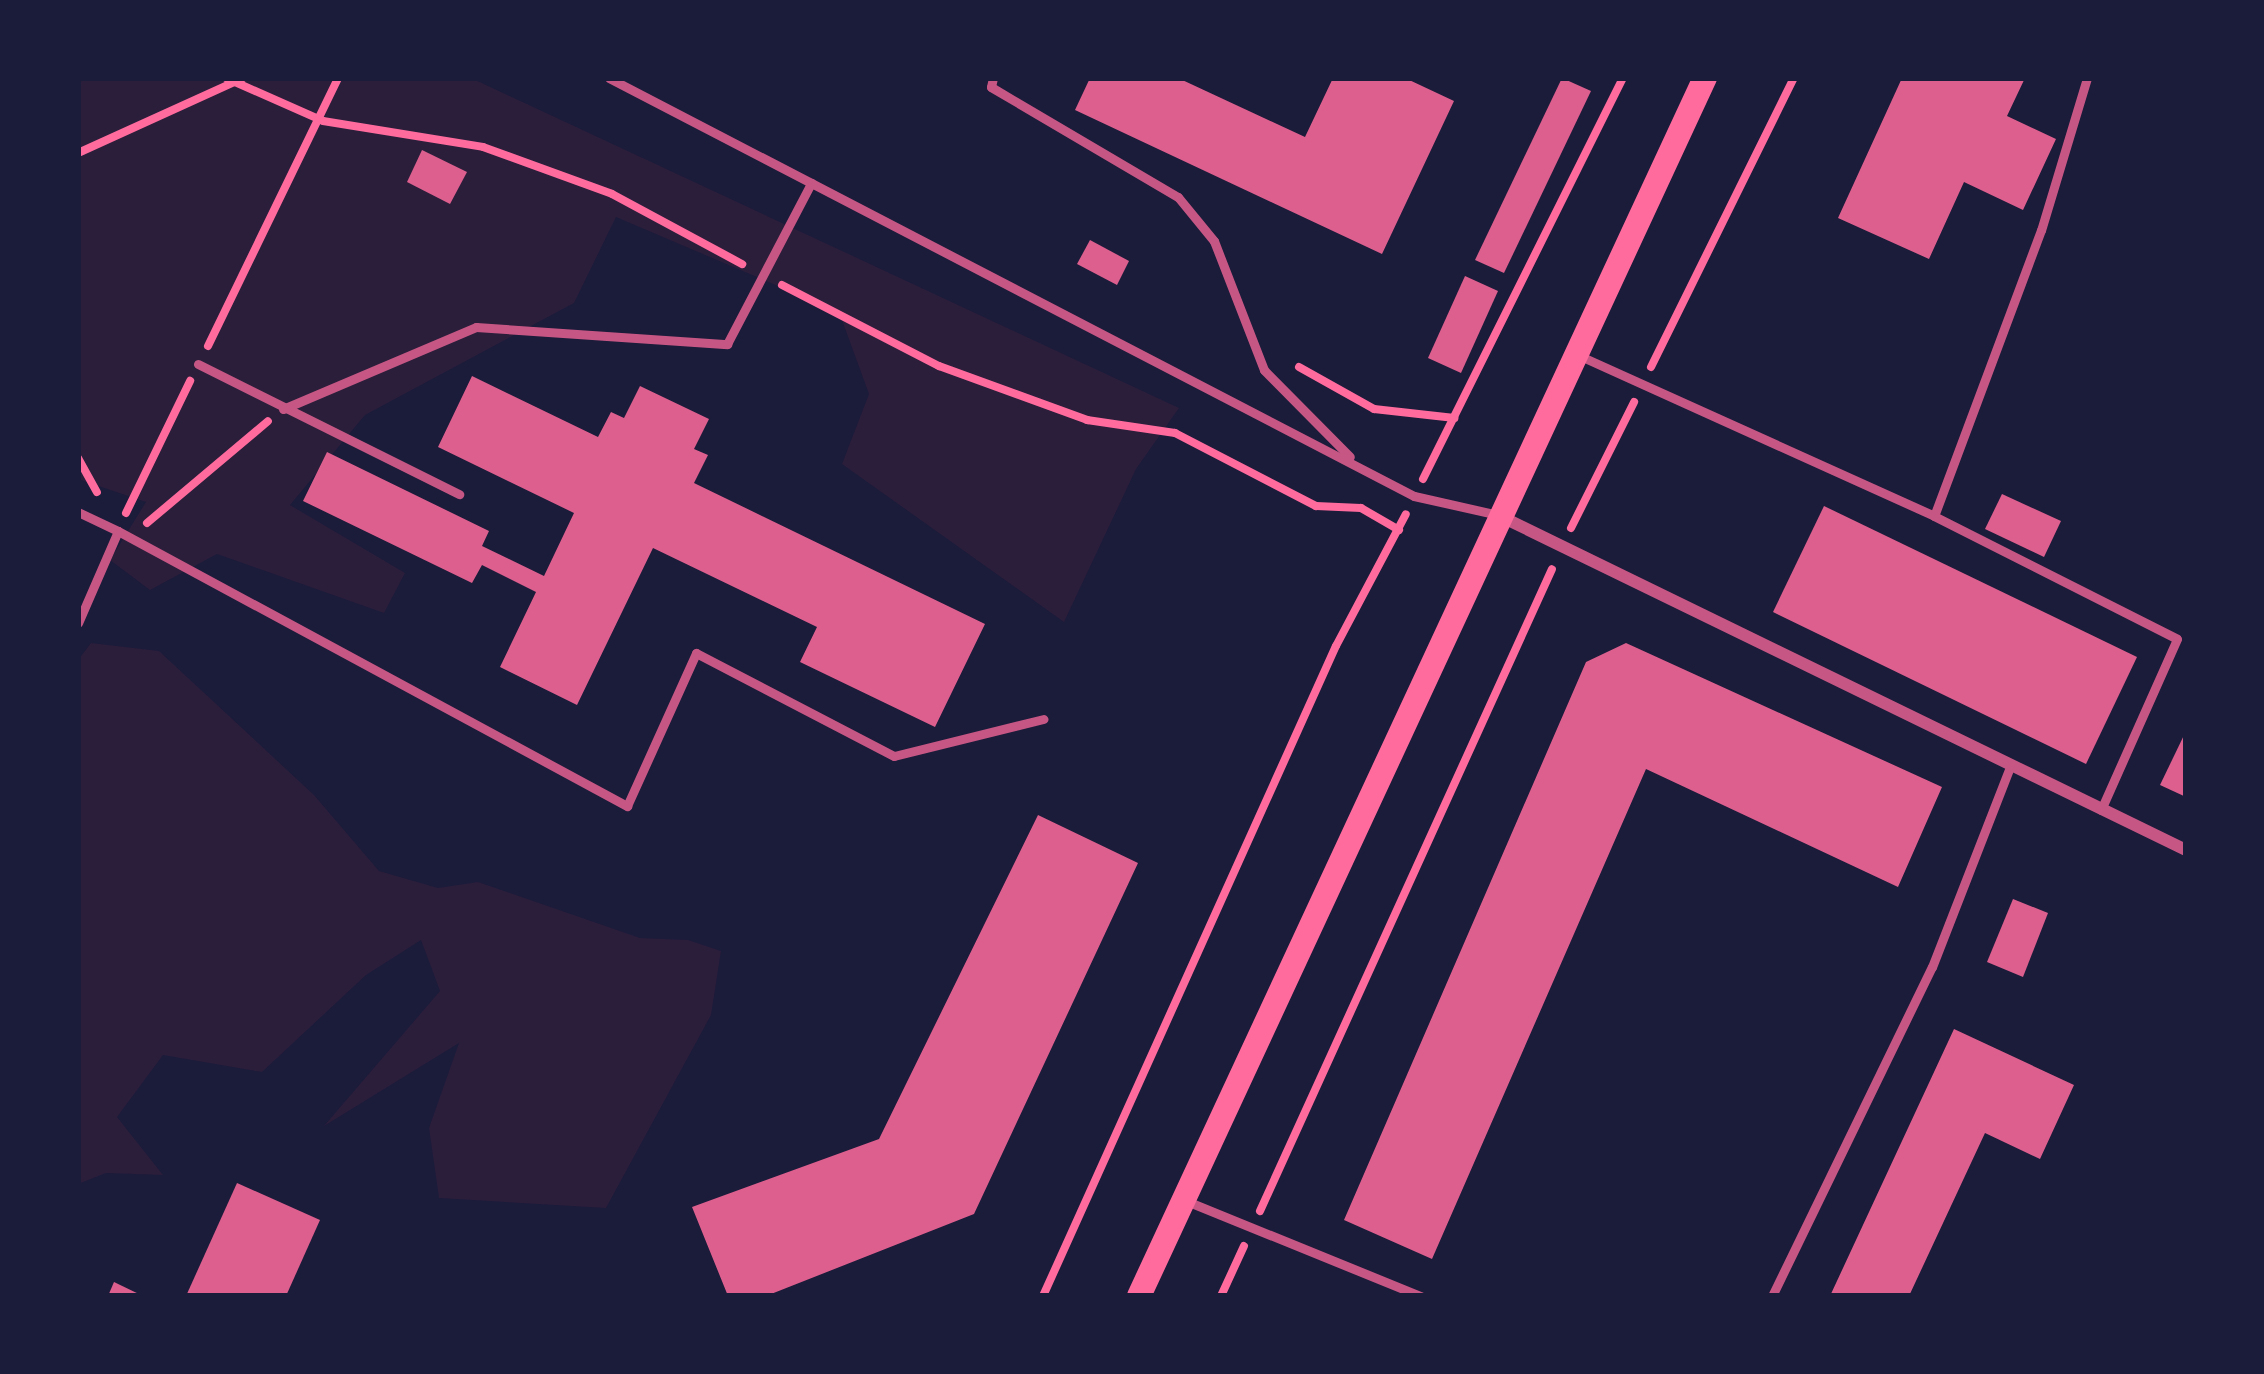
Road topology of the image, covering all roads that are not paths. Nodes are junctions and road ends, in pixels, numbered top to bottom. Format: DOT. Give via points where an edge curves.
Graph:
graph roads {
  1 [pos="609,78"];
  2 [pos="643,78"];
  3 [pos="993,78"];
  4 [pos="1705,78"];
  5 [pos="2087,78"];
  6 [pos="636,90"];
  7 [pos="811,183"];
  8 [pos="1575,354"];
  9 [pos="198,364"];
  10 [pos="283,409"];
  11 [pos="1358,465"];
  12 [pos="459,494"];
  13 [pos="78,512"];
  14 [pos="1498,515"];
  15 [pos="1934,516"];
  16 [pos="118,531"];
  17 [pos="78,623"];
  18 [pos="1044,719"];
  19 [pos="2009,770"];
  20 [pos="2101,809"];
  21 [pos="2186,850"];
  22 [pos="1184,1200"];
  23 [pos="1139,1296"];
  24 [pos="1421,1296"];
  25 [pos="1772,1296"];
  1 -- 6 [label="lane"];
  2 -- 6 [label="lane"];
  3 -- 11 [label="lane" via="991,86 1178,197 1214,241 1264,370"];
  4 -- 8 [label="main road"];
  5 -- 15 [label="lane" via="2041,230"];
  6 -- 7 [label="lane"];
  7 -- 10 [label="lane" via="727,344 476,326"];
  7 -- 11 [label="lane"];
  8 -- 14 [label="main road"];
  8 -- 15 [label="lane"];
  9 -- 10 [label="lane"];
  10 -- 12 [label="lane"];
  11 -- 14 [label="lane" via="1414,496"];
  13 -- 16 [label="lane"];
  14 -- 19 [label="street"];
  14 -- 22 [label="main road"];
  15 -- 20 [label="lane" via="2177,639"];
  16 -- 17 [label="lane"];
  16 -- 18 [label="lane" via="627,806 696,653 894,756"];
  19 -- 20 [label="street"];
  19 -- 25 [label="lane" via="1932,967"];
  20 -- 21 [label="street"];
  22 -- 23 [label="main road"];
  22 -- 24 [label="lane"];
}
